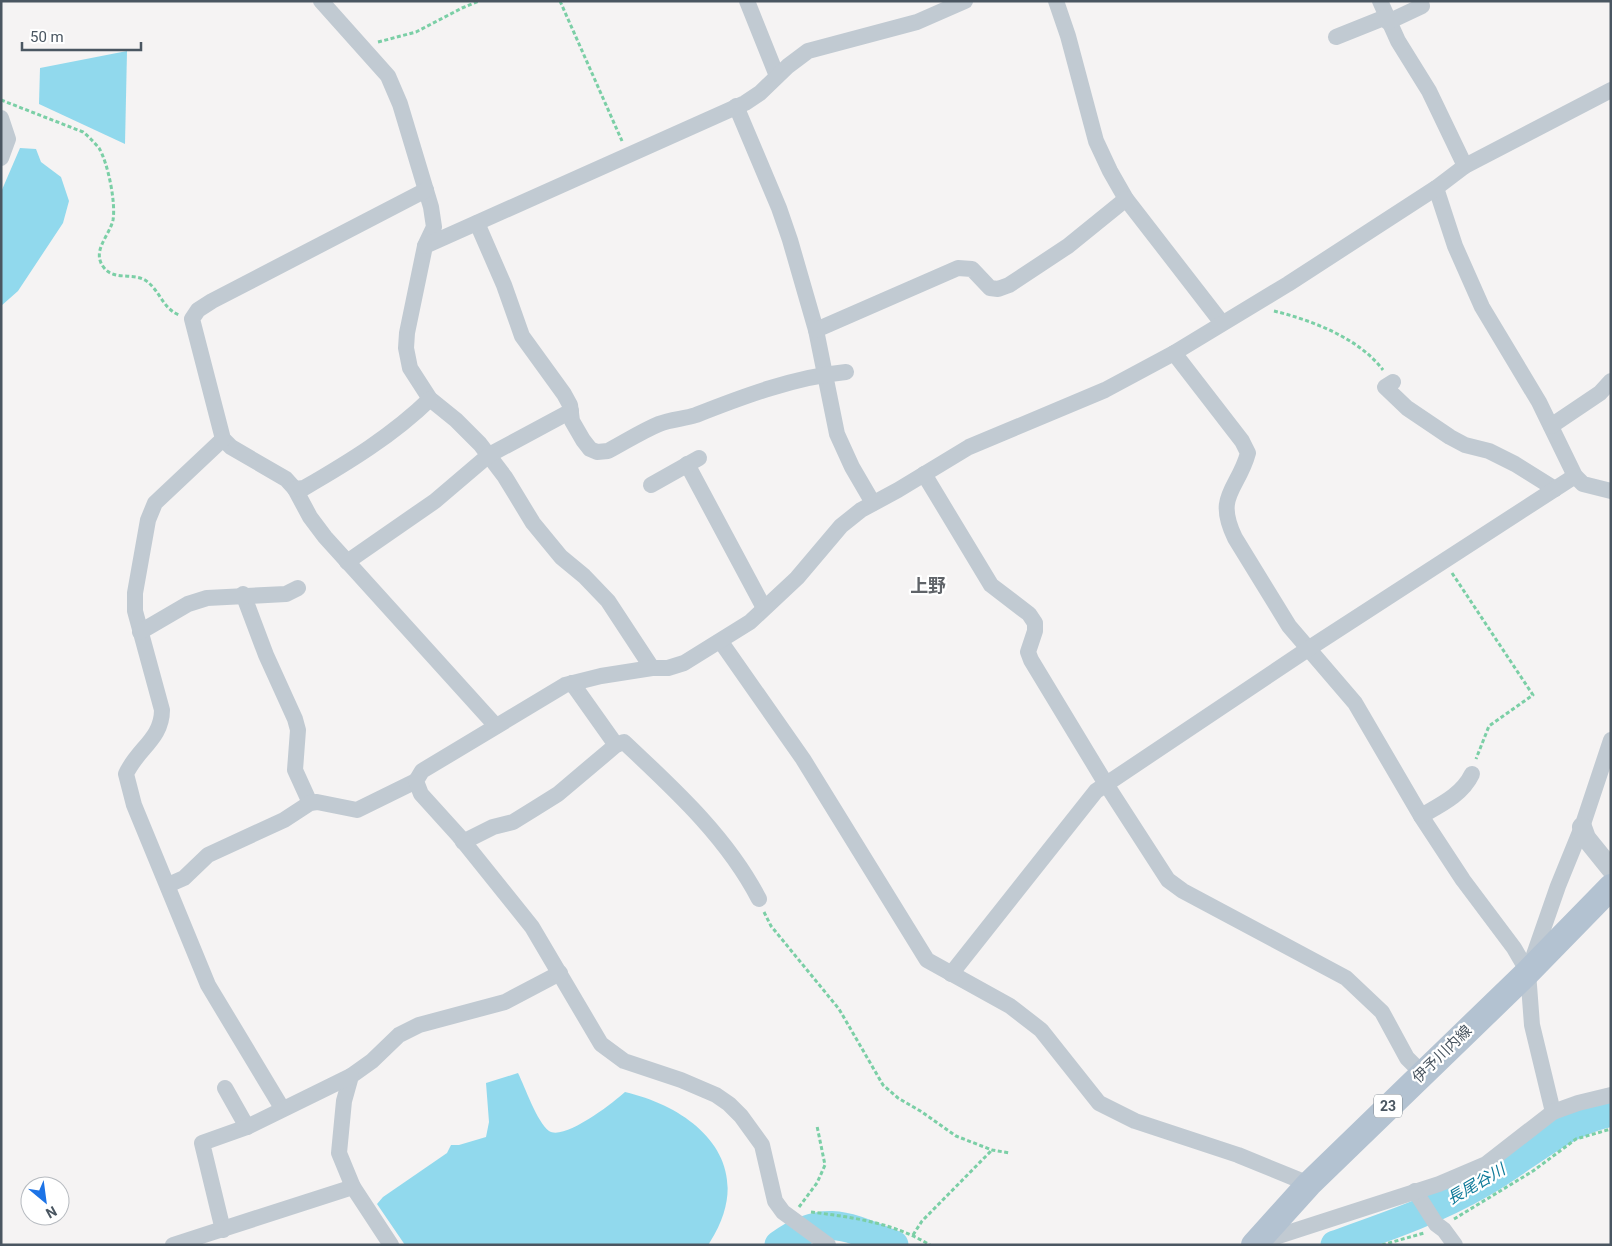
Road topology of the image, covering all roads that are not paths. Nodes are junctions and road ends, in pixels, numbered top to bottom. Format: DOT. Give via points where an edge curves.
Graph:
graph roads {
  1 [pos="320,1"];
  2 [pos="746,1"];
  3 [pos="965,1"];
  4 [pos="1056,1"];
  5 [pos="1380,1"];
  6 [pos="1422,6"];
  7 [pos="1387,19"];
  8 [pos="1336,37"];
  9 [pos="777,76"];
  10 [pos="1611,90"];
  11 [pos="736,106"];
  12 [pos="1,118"];
  13 [pos="1,158"];
  14 [pos="1464,166"];
  15 [pos="1436,188"];
  16 [pos="426,190"];
  17 [pos="1126,199"];
  18 [pos="477,223"];
  19 [pos="425,246"];
  20 [pos="1222,323"];
  21 [pos="816,330"];
  22 [pos="1174,353"];
  23 [pos="846,372"];
  24 [pos="825,374"];
  25 [pos="1611,381"];
  26 [pos="1393,382"];
  27 [pos="430,399"];
  28 [pos="570,411"];
  29 [pos="1551,426"];
  30 [pos="223,439"];
  31 [pos="489,455"];
  32 [pos="924,474"];
  33 [pos="1575,476"];
  34 [pos="651,485"];
  35 [pos="295,489"];
  36 [pos="1555,489"];
  37 [pos="1611,491"];
  38 [pos="874,503"];
  39 [pos="347,562"];
  40 [pos="298,588"];
  41 [pos="244,594"];
  42 [pos="764,608"];
  43 [pos="140,632"];
  44 [pos="721,642"];
  45 [pos="1308,649"];
  46 [pos="652,668"];
  47 [pos="572,683"];
  48 [pos="496,726"];
  49 [pos="1611,740"];
  50 [pos="616,745"];
  51 [pos="1472,774"];
  52 [pos="416,782"];
  53 [pos="1106,784"];
  54 [pos="310,803"];
  55 [pos="1421,816"];
  56 [pos="1582,827"];
  57 [pos="464,842"];
  58 [pos="1611,869"];
  59 [pos="168,885"];
  60 [pos="1611,887"];
  61 [pos="759,899"];
  62 [pos="1528,972"];
  63 [pos="560,973"];
  64 [pos="951,974"];
  65 [pos="1422,1073"];
  66 [pos="351,1076"];
  67 [pos="225,1088"];
  68 [pos="1611,1095"];
  69 [pos="282,1108"];
  70 [pos="1553,1112"];
  71 [pos="247,1127"];
  72 [pos="1309,1184"];
  73 [pos="353,1187"];
  74 [pos="1418,1196"];
  75 [pos="220,1235"];
  76 [pos="825,1242"];
  77 [pos="1255,1244"];
  78 [pos="173,1245"];
  79 [pos="391,1245"];
  80 [pos="1455,1245"];
  1 -- 16 [label="street" via="388,76"];
  2 -- 9 [label="street"];
  3 -- 9 [label="street" via="917,22 808,51"];
  4 -- 17 [label="street" via="1096,141"];
  5 -- 7 [label="street"];
  6 -- 7 [label="street"];
  7 -- 8 [label="street"];
  7 -- 14 [label="street" via="1428,91"];
  9 -- 11 [label="street" via="760,93"];
  10 -- 14 [label="street"];
  11 -- 18 [label="street"];
  11 -- 21 [label="street" via="779,208"];
  12 -- 13 [label="street" via="8,139"];
  14 -- 15 [label="street"];
  15 -- 20 [label="street"];
  15 -- 29 [label="street" via="1455,246 1479,300"];
  16 -- 19 [label="street" via="434,227"];
  16 -- 30 [label="street" via="198,310 192,319"];
  17 -- 20 [label="street"];
  17 -- 21 [label="street" via="1068,246 1009,285 990,288 972,268 958,268"];
  18 -- 19 [label="street"];
  18 -- 28 [label="street" via="522,336 564,394"];
  19 -- 27 [label="street" via="406,348 410,368"];
  20 -- 22 [label="street"];
  21 -- 24 [label="street"];
  22 -- 32 [label="street" via="1105,390 969,447"];
  22 -- 45 [label="street" via="1248,453 1227,499 1229,525 1289,626"];
  23 -- 24 [label="street"];
  24 -- 28 [label="street" via="658,424 608,451 590,449 572,421"];
  24 -- 38 [label="street" via="837,434 852,468"];
  25 -- 29 [label="street" via="1600,393"];
  26 -- 36 [label="street" via="1385,387 1407,408 1465,445 1498,455"];
  27 -- 31 [label="street" via="456,420"];
  27 -- 35 [label="street" via="368,449 304,488"];
  28 -- 31 [label="street"];
  29 -- 33 [label="street"];
  30 -- 35 [label="street" via="286,479"];
  30 -- 43 [label="street" via="155,503 148,520 135,593"];
  31 -- 39 [label="street" via="435,501"];
  31 -- 46 [label="street" via="533,523 561,557 608,601"];
  32 -- 38 [label="street"];
  32 -- 53 [label="street" via="990,584 1029,614 1035,623 1028,652 1031,660"];
  33 -- 36 [label="street"];
  33 -- 37 [label="street" via="1583,484"];
  34 -- 42 [label="street" via="693,461"];
  35 -- 39 [label="street" via="315,524"];
  36 -- 45 [label="street"];
  38 -- 42 [label="street" via="841,526 797,578"];
  39 -- 48 [label="street"];
  40 -- 41 [label="street" via="286,594"];
  41 -- 43 [label="street" via="207,598 188,604"];
  41 -- 54 [label="street" via="298,730 295,770"];
  42 -- 44 [label="street"];
  43 -- 59 [label="street" via="162,710 162,724 154,738 131,762 126,774 128,788"];
  44 -- 46 [label="street" via="684,663"];
  44 -- 64 [label="street" via="803,759 920,950 927,960"];
  45 -- 53 [label="street"];
  45 -- 55 [label="street" via="1355,703"];
  46 -- 47 [label="street"];
  47 -- 48 [label="street"];
  47 -- 50 [label="street"];
  48 -- 52 [label="street" via="422,771"];
  49 -- 56 [label="street"];
  50 -- 57 [label="street" via="558,794 513,822 493,827"];
  50 -- 61 [label="street" via="624,742 690,804 740,866"];
  51 -- 55 [label="street" via="1468,783 1453,797"];
  52 -- 54 [label="street" via="357,810"];
  52 -- 57 [label="street" via="421,794"];
  53 -- 64 [label="street" via="1096,791"];
  53 -- 65 [label="street" via="1168,880 1346,978 1382,1012 1407,1058"];
  54 -- 59 [label="street" via="284,820 208,855 184,878"];
  55 -- 62 [label="street"];
  56 -- 58 [label="street" via="1586,838"];
  56 -- 62 [label="street"];
  57 -- 63 [label="street" via="532,926"];
  59 -- 69 [label="street" via="208,985"];
  60 -- 62 [label="main road, 伊予川内線 / 23"];
  62 -- 65 [label="main road, 伊予川内線 / 23"];
  62 -- 70 [label="street" via="1532,1025"];
  63 -- 66 [label="street" via="505,1002 419,1026 399,1035"];
  63 -- 76 [label="street" via="601,1044 611,1054 716,1095 741,1116 762,1145 775,1200 783,1212"];
  64 -- 72 [label="street" via="1010,1006 1041,1030 1098,1103 1135,1121 1246,1158"];
  65 -- 72 [label="main road, 伊予川内線 / 23"];
  66 -- 69 [label="street"];
  66 -- 73 [label="street" via="344,1101 339,1153"];
  67 -- 71 [label="street"];
  68 -- 70 [label="street"];
  69 -- 71 [label="street"];
  70 -- 74 [label="street" via="1486,1164"];
  71 -- 75 [label="street" via="202,1143"];
  72 -- 77 [label="main road, 伊予川内線 / 23"];
  73 -- 75 [label="street"];
  73 -- 79 [label="street"];
  74 -- 77 [label="street"];
  74 -- 80 [label="street"];
  75 -- 78 [label="street"];
}
